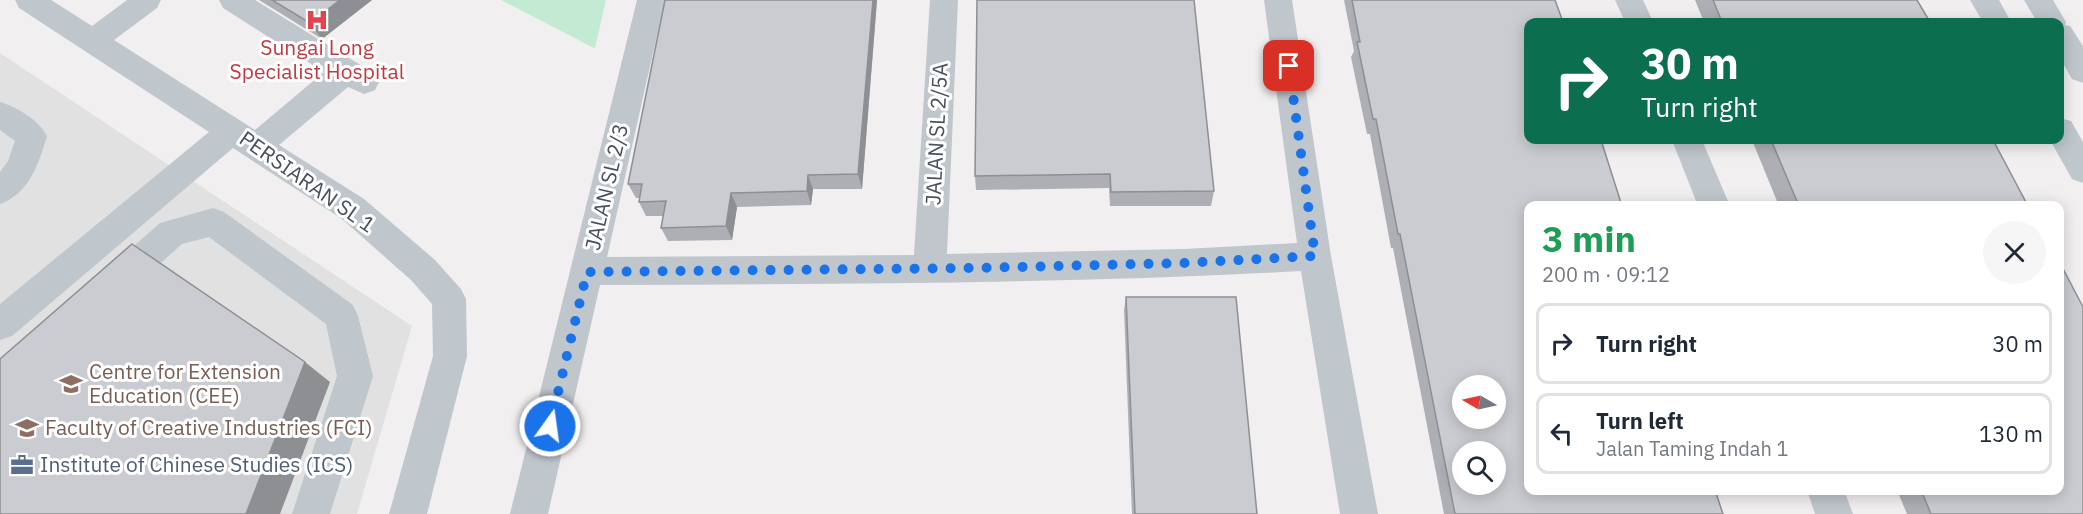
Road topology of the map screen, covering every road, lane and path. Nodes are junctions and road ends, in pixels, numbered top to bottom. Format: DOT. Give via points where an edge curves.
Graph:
graph roads {
  1 [pos="29,0"];
  2 [pos="147,0"];
  3 [pos="233,0"];
  4 [pos="651,0"];
  5 [pos="944,0"];
  6 [pos="1278,0"];
  7 [pos="1629,0"];
  8 [pos="1984,0"];
  9 [pos="2038,0"];
  10 [pos="1637,18"];
  11 [pos="1995,18"];
  12 [pos="2049,18"];
  13 [pos="2064,40"];
  14 [pos="93,41"];
  15 [pos="2083,71"];
  16 [pos="0,114"];
  17 [pos="2064,137"];
  18 [pos="245,139"];
  19 [pos="1689,144"];
  20 [pos="2083,170"];
  21 [pos="0,191"];
  22 [pos="1712,201"];
  23 [pos="1315,256"];
  24 [pos="930,268"];
  25 [pos="587,272"];
  26 [pos="95,302"];
  27 [pos="3,318"];
  28 [pos="1827,495"];
  29 [pos="311,514"];
  30 [pos="408,514"];
  31 [pos="528,514"];
  32 [pos="1359,514"];
  33 [pos="1834,514"];
  1 -- 14 [label="street, PERSIARAN SL 1"];
  2 -- 14 [label="street"];
  3 -- 18 [label="street" via="355,77"];
  4 -- 25 [label="street, JALAN SL 2/3"];
  5 -- 24 [label="street, JALAN SL 2/5A"];
  6 -- 23 [label="street"];
  7 -- 10 [label="street"];
  8 -- 11 [label="street"];
  9 -- 12 [label="street"];
  13 -- 15 [label="street"];
  14 -- 18 [label="street, PERSIARAN SL 1"];
  16 -- 21 [label="street" via="32,136 21,169 14,181"];
  17 -- 20 [label="street"];
  18 -- 27 [label="street"];
  18 -- 30 [label="street, PERSIARAN SL 1" via="353,209 423,270 449,299 450,356"];
  19 -- 22 [label="street"];
  23 -- 24 [label="street"];
  23 -- 32 [label="street"];
  24 -- 25 [label="street"];
  25 -- 31 [label="street, JALAN SL 2/3"];
  26 -- 29 [label="street" via="172,233 213,222 340,316 355,376"];
  28 -- 33 [label="street"];
}
